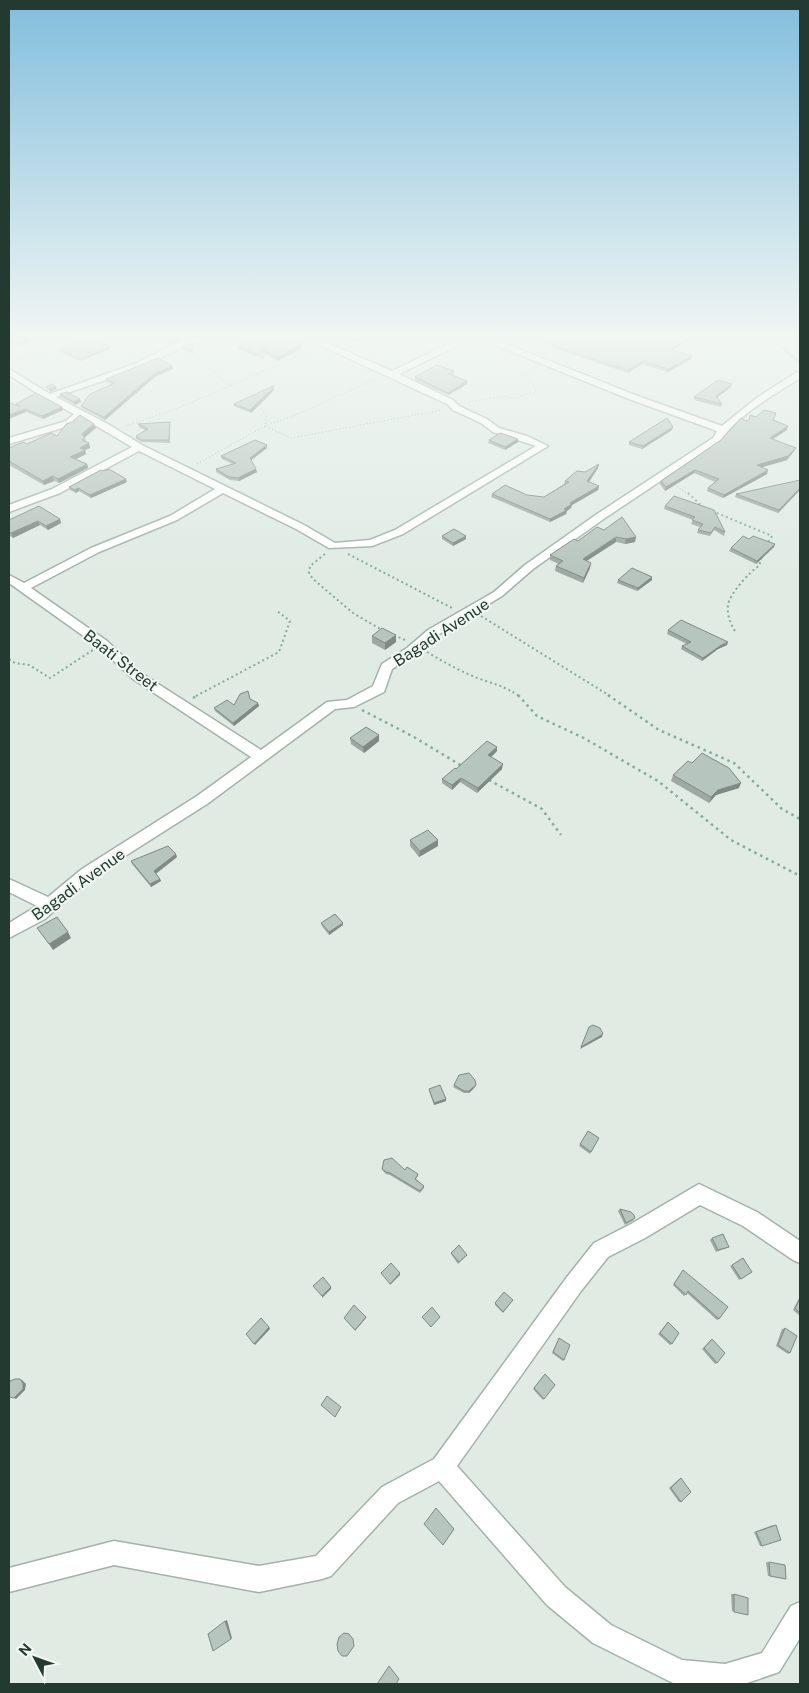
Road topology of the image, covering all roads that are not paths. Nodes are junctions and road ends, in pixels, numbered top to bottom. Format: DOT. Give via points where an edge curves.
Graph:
graph roads {
  1 [pos="79,414"];
  2 [pos="470,414"];
  3 [pos="680,414"];
  4 [pos="743,414"];
  5 [pos="723,430"];
  6 [pos="9,441"];
  7 [pos="139,447"];
  8 [pos="223,488"];
  9 [pos="9,509"];
  10 [pos="9,578"];
  11 [pos="23,588"];
  12 [pos="260,756"];
  13 [pos="9,885"];
  14 [pos="49,905"];
  15 [pos="9,931"];
  16 [pos="800,1253"];
  17 [pos="442,1467"];
  18 [pos="9,1580"];
  19 [pos="800,1615"];
  1 -- 6 [label="street" via="69,422"];
  1 -- 7 [label="street"];
  2 -- 8 [label="street" via="496,430 543,446 399,532 372,543 333,546"];
  3 -- 5 [label="street"];
  4 -- 5 [label="street, Bagadi Avenue"];
  5 -- 12 [label="street, Bagadi Avenue" via="716,440 601,516 529,567 498,594 432,633 411,652 386,667 379,689 349,704 332,705"];
  7 -- 8 [label="street"];
  7 -- 9 [label="street" via="56,491"];
  8 -- 11 [label="street" via="207,500 146,531 104,547"];
  10 -- 11 [label="street, Baati Street"];
  11 -- 12 [label="street, Baati Street" via="102,644 137,676"];
  12 -- 14 [label="street, Bagadi Avenue" via="202,800 87,873"];
  13 -- 14 [label="street"];
  14 -- 15 [label="street, Bagadi Avenue"];
  16 -- 17 [label="street" via="750,1220 699,1194 601,1250"];
  17 -- 18 [label="street" via="390,1495 322,1567 259,1579 114,1553"];
  17 -- 19 [label="street" via="556,1596 602,1634 680,1673 725,1677 770,1663"];
}
